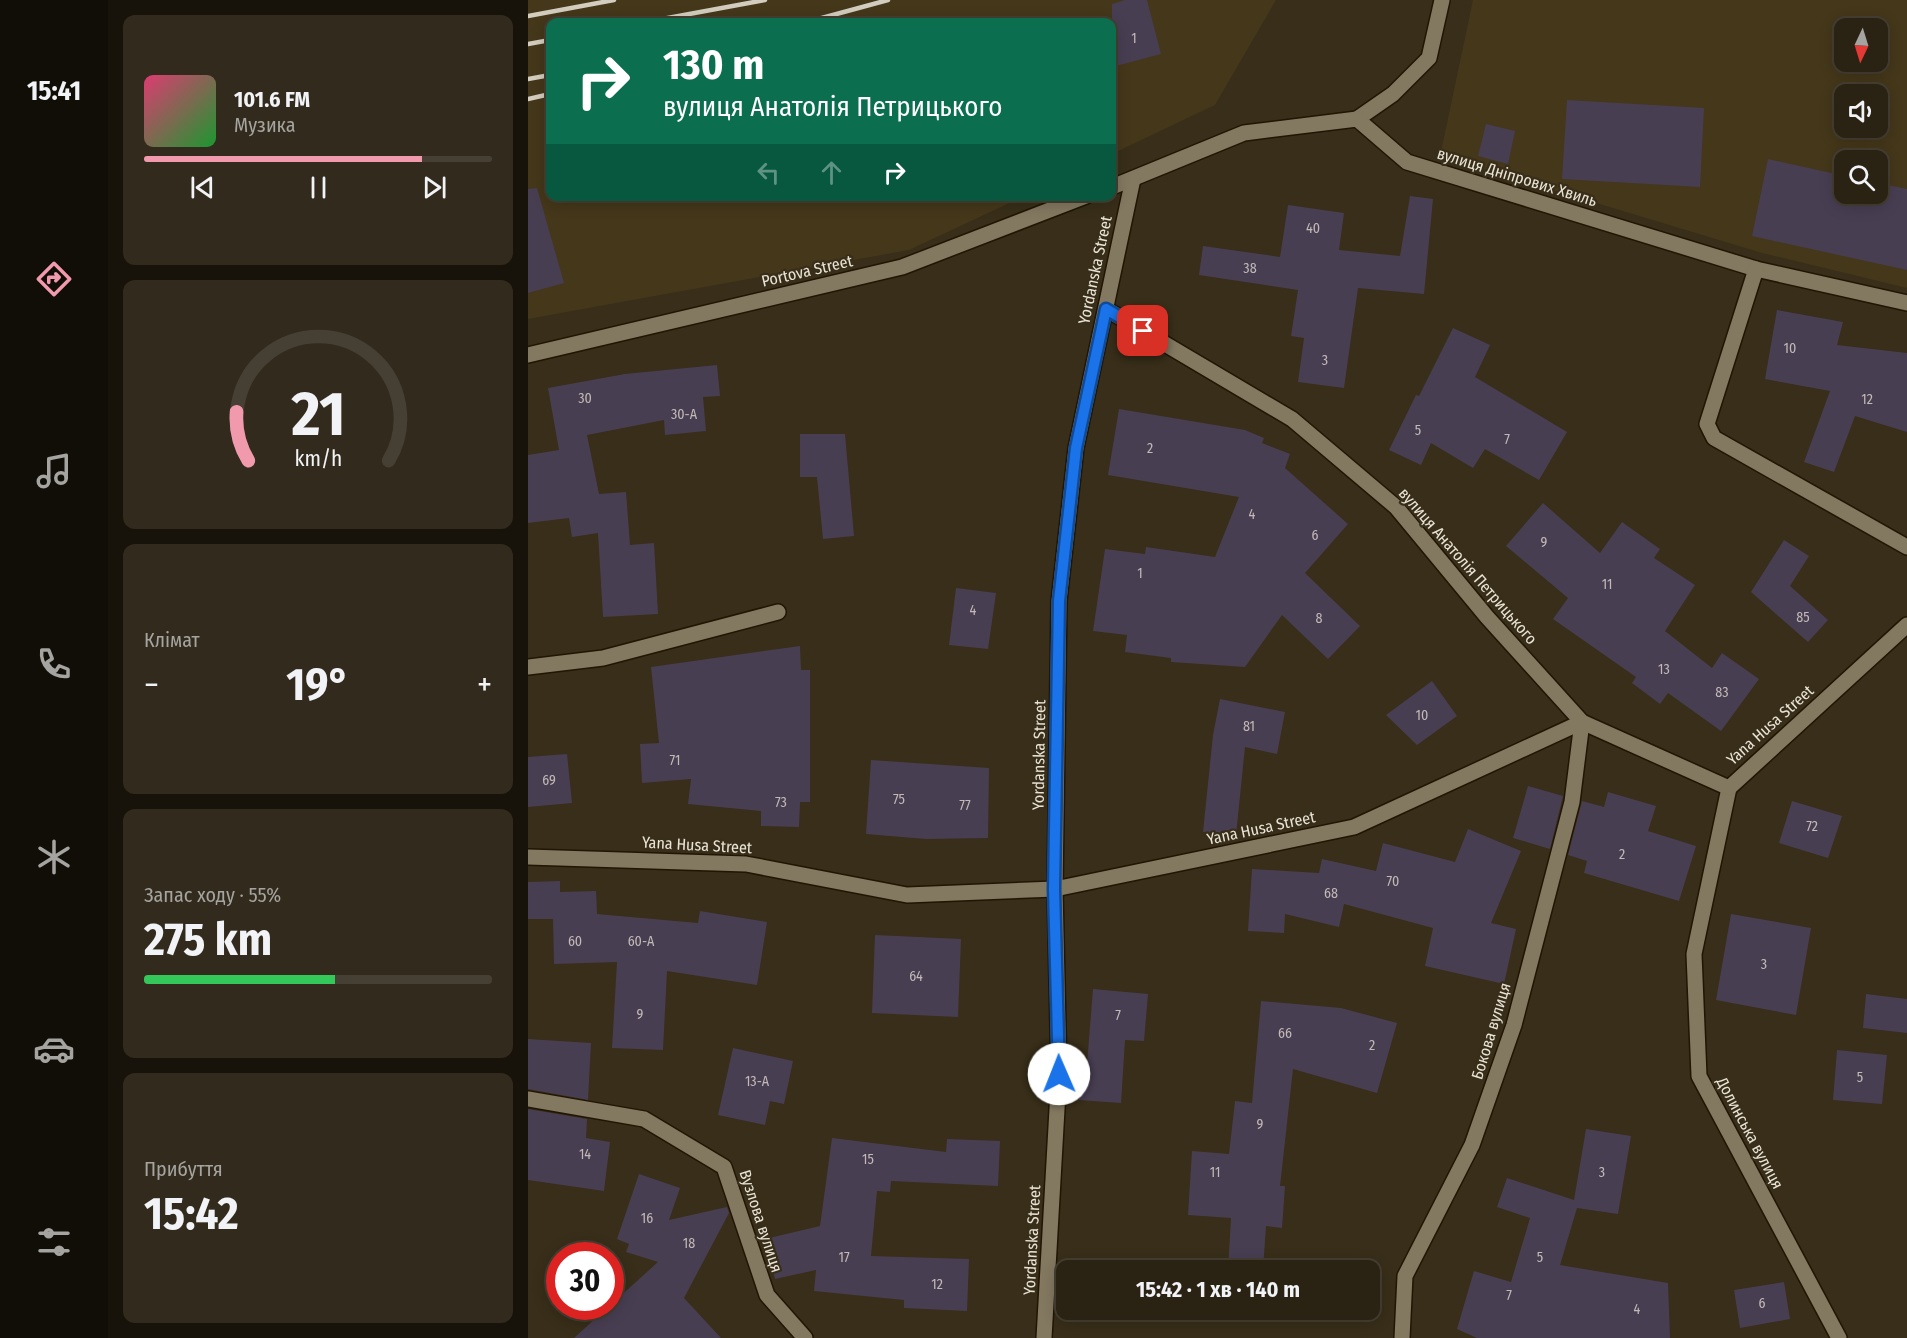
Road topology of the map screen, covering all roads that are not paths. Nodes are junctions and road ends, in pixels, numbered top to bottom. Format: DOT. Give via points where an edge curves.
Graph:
graph roads {
  1 [pos="1442,0"];
  2 [pos="1357,119"];
  3 [pos="1133,179"];
  4 [pos="1116,185"];
  5 [pos="1073,201"];
  6 [pos="1756,269"];
  7 [pos="1907,303"];
  8 [pos="1106,309"];
  9 [pos="528,355"];
  10 [pos="1907,547"];
  11 [pos="778,612"];
  12 [pos="1907,625"];
  13 [pos="528,667"];
  14 [pos="1582,722"];
  15 [pos="1729,788"];
  16 [pos="528,857"];
  17 [pos="1054,889"];
  18 [pos="528,1099"];
  19 [pos="805,1338"];
  20 [pos="1044,1338"];
  21 [pos="1402,1338"];
  22 [pos="1839,1338"];
  1 -- 2 [label="street" via="1429,58 1393,94"];
  2 -- 3 [label="street" via="1244,133"];
  2 -- 6 [label="street, вулиця Дніпрових Хвиль" via="1407,162"];
  3 -- 4 [label="street"];
  3 -- 8 [label="street, Yordanska Street"];
  5 -- 9 [label="street, Portova Street" via="902,267"];
  6 -- 7 [label="street, вулиця Дніпрових Хвиль"];
  6 -- 10 [label="street" via="1707,424 1714,438"];
  8 -- 14 [label="street, вулиця Анатолія Петрицького" via="1292,419 1396,507 1487,617"];
  8 -- 17 [label="street, Yordanska Street" via="1076,448 1059,601"];
  11 -- 13 [label="street" via="603,658"];
  12 -- 15 [label="street, Yana Husa Street"];
  14 -- 15 [label="street, Yana Husa Street"];
  14 -- 17 [label="street, Yana Husa Street" via="1354,827"];
  14 -- 21 [label="street, Бокова вулиця" via="1572,802 1514,1025 1472,1145 1405,1276"];
  15 -- 22 [label="street, Долинська вулиця" via="1694,954 1699,1076"];
  16 -- 17 [label="street, Yana Husa Street" via="746,864 907,895"];
  17 -- 20 [label="street, Yordanska Street" via="1059,1074"];
  18 -- 19 [label="street, Вузлова вулиця" via="644,1119 724,1167 767,1295"];
}
